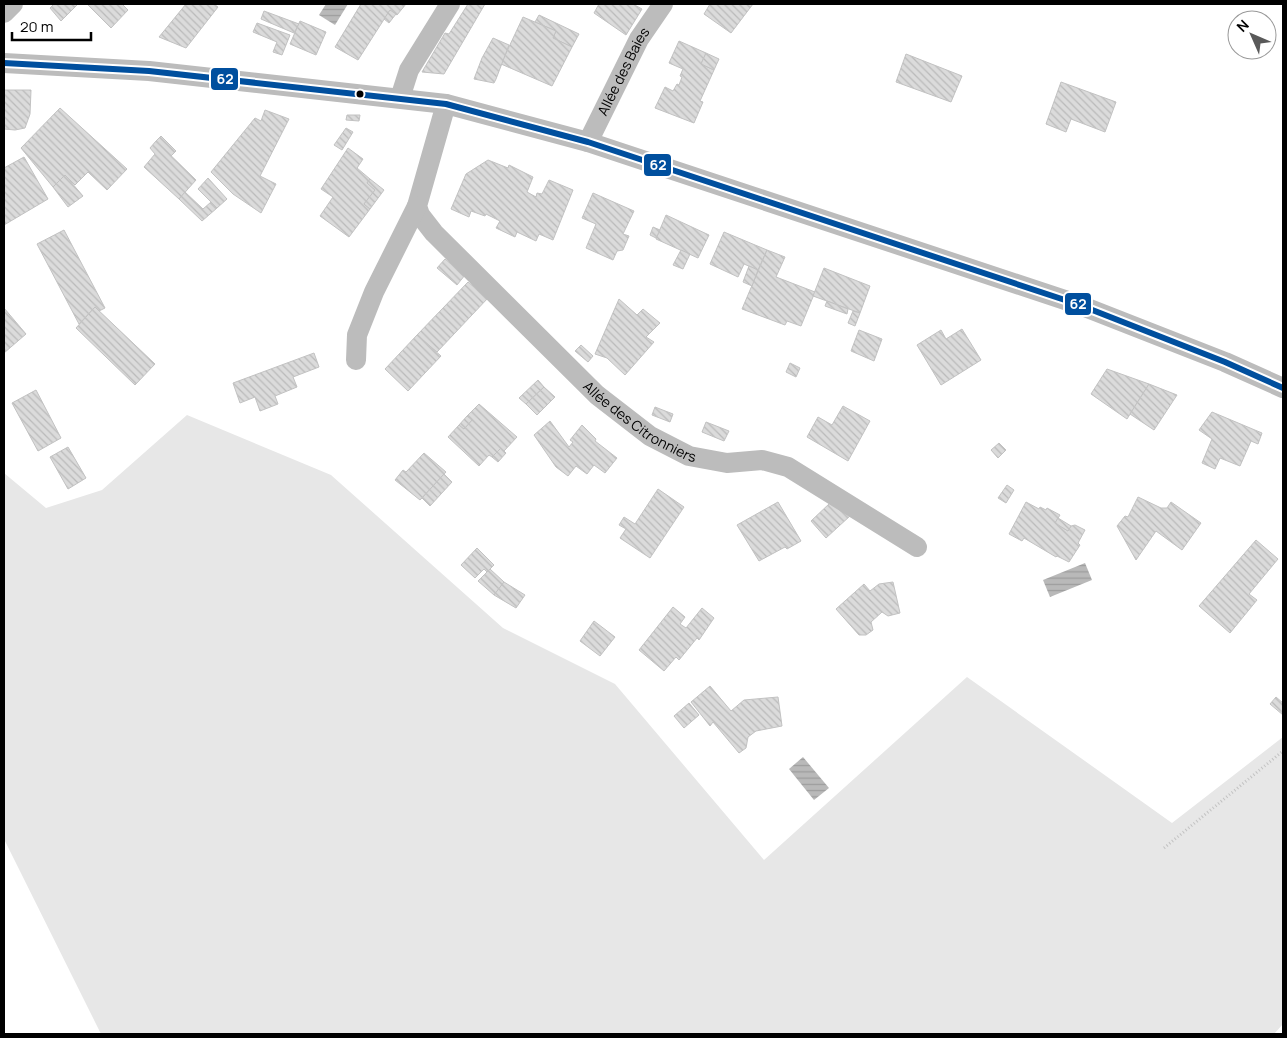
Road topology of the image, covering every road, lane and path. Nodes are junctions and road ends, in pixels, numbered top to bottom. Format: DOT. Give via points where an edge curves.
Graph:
graph roads {
  1 [pos="13,4"];
  2 [pos="450,4"];
  3 [pos="663,4"];
  4 [pos="4,13"];
  5 [pos="4,64"];
  6 [pos="400,98"];
  7 [pos="446,104"];
  8 [pos="588,142"];
  9 [pos="417,206"];
  10 [pos="356,360"];
  11 [pos="1283,388"];
  12 [pos="916,547"];
  13 [pos="1283,751"];
  14 [pos="1164,848"];
  1 -- 4 [label="street"];
  2 -- 6 [label="street" via="409,70"];
  3 -- 8 [label="street, Allée des Baies" via="639,39"];
  5 -- 6 [label="street" via="149,71"];
  6 -- 7 [label="street"];
  7 -- 8 [label="street"];
  7 -- 9 [label="street"];
  8 -- 11 [label="street" via="1084,307"];
  9 -- 10 [label="street" via="356,335"];
  9 -- 12 [label="street, Allée des Citronniers" via="426,224 597,395 650,436 689,456 727,463 762,460 788,467"];
  13 -- 14 [label="path"];
}
